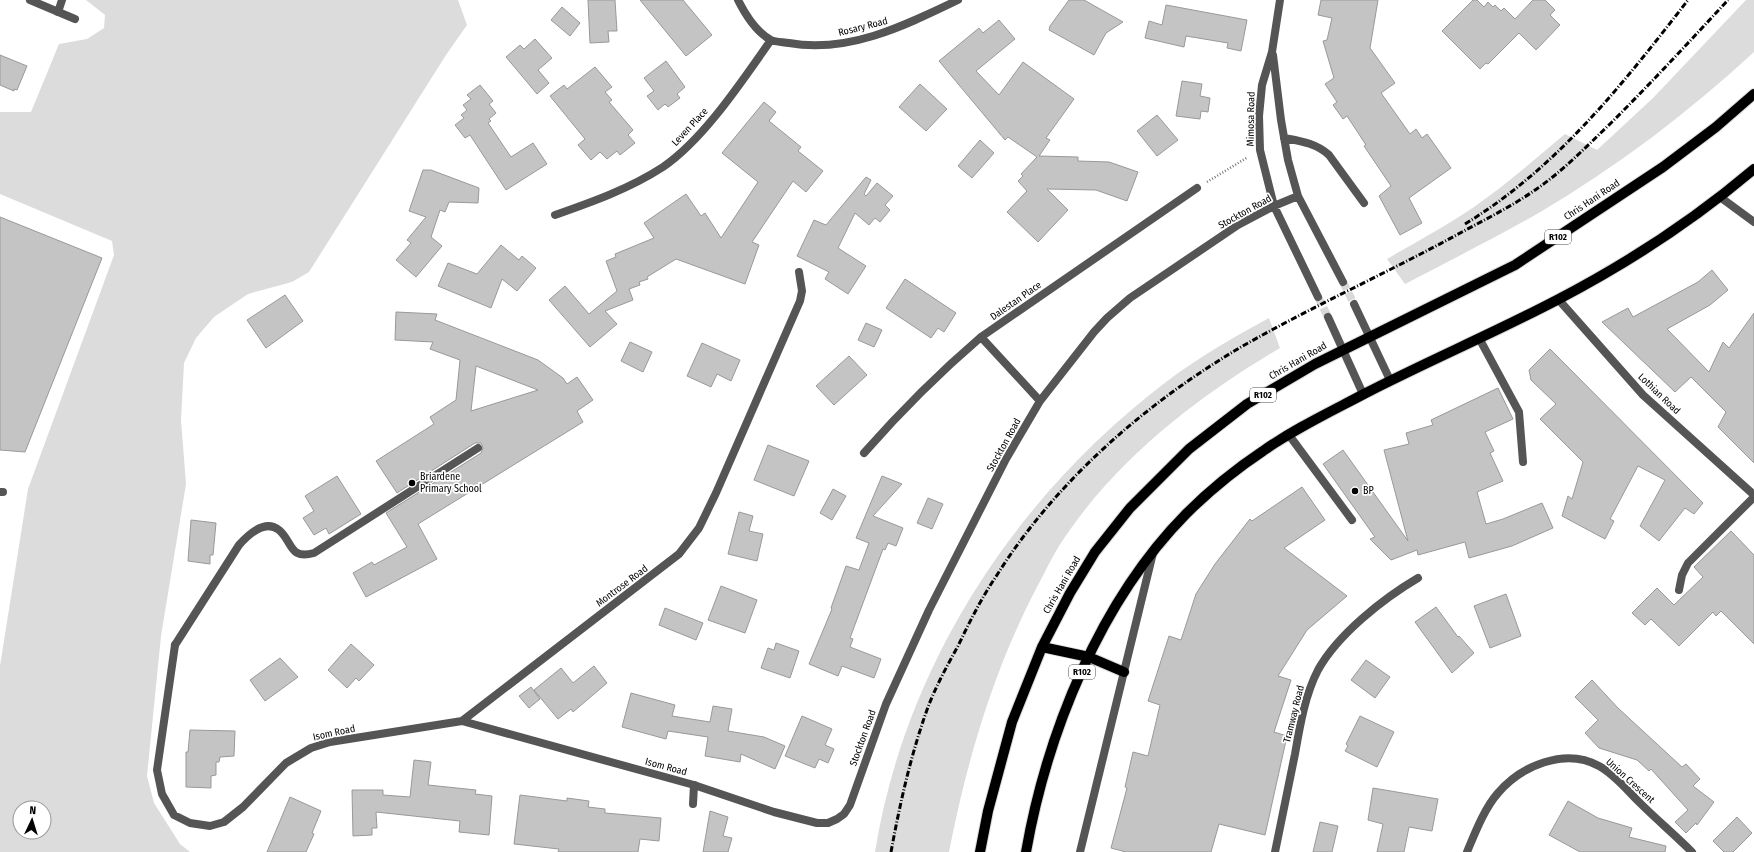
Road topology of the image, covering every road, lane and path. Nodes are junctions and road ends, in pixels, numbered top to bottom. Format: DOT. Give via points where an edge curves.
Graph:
graph roads {
  1 [pos="30,0"];
  2 [pos="62,0"];
  3 [pos="738,0"];
  4 [pos="958,0"];
  5 [pos="1280,0"];
  6 [pos="58,12"];
  7 [pos="75,18"];
  8 [pos="771,40"];
  9 [pos="1272,52"];
  10 [pos="1754,94"];
  11 [pos="1284,138"];
  12 [pos="1260,150"];
  13 [pos="1754,169"];
  14 [pos="1197,188"];
  15 [pos="1298,196"];
  16 [pos="1720,197"];
  17 [pos="1364,203"];
  18 [pos="1274,206"];
  19 [pos="555,215"];
  20 [pos="1754,222"];
  21 [pos="799,272"];
  22 [pos="1343,282"];
  23 [pos="1318,297"];
  24 [pos="1558,299"];
  25 [pos="1354,304"];
  26 [pos="1328,317"];
  27 [pos="981,337"];
  28 [pos="1370,337"];
  29 [pos="1479,338"];
  30 [pos="1343,349"];
  31 [pos="1390,380"];
  32 [pos="1363,394"];
  33 [pos="1040,401"];
  34 [pos="1289,435"];
  35 [pos="478,448"];
  36 [pos="864,453"];
  37 [pos="1523,462"];
  38 [pos="1754,496"];
  39 [pos="1352,520"];
  40 [pos="1154,551"];
  41 [pos="1418,578"];
  42 [pos="1679,590"];
  43 [pos="1042,647"];
  44 [pos="1089,658"];
  45 [pos="1124,672"];
  46 [pos="462,721"];
  47 [pos="694,785"];
  48 [pos="693,804"];
  49 [pos="850,805"];
  50 [pos="980,852"];
  51 [pos="1026,852"];
  52 [pos="1080,852"];
  53 [pos="1275,852"];
  54 [pos="1467,852"];
  55 [pos="1692,852"];
  1 -- 6 [label="street"];
  2 -- 6 [label="street"];
  3 -- 8 [label="street" via="743,11"];
  4 -- 8 [label="street, Rosary Road" via="895,29 843,44 805,46"];
  5 -- 9 [label="street, Mimosa Road"];
  6 -- 7 [label="street"];
  8 -- 19 [label="street, Leven Place" via="730,98 684,150 663,166 614,194"];
  9 -- 11 [label="street, Mimosa Road"];
  9 -- 12 [label="street, Mimosa Road" via="1262,85"];
  10 -- 28 [label="main road, Chris Hani Road / R102" via="1663,168 1515,265"];
  11 -- 15 [label="street, Mimosa Road"];
  11 -- 17 [label="street" via="1323,149"];
  12 -- 14 [label="path"];
  12 -- 18 [label="street, Mimosa Road"];
  13 -- 16 [label="main road, R102"];
  14 -- 27 [label="street, Dalestan Place"];
  15 -- 18 [label="street, Stockton Road"];
  15 -- 22 [label="street, Mimosa Road"];
  16 -- 20 [label="street"];
  16 -- 24 [label="main road, R102" via="1644,250"];
  18 -- 23 [label="street, Mimosa Road"];
  18 -- 33 [label="street, Stockton Road" via="1238,225 1119,308 1094,332"];
  21 -- 46 [label="street, Montrose Road" via="802,291 800,301 716,493 690,542 679,554"];
  24 -- 29 [label="main road, R102"];
  24 -- 38 [label="street, Lothian Road" via="1643,395"];
  25 -- 28 [label="street"];
  26 -- 30 [label="street"];
  27 -- 33 [label="street"];
  27 -- 36 [label="street, Dalestan Place" via="898,415"];
  28 -- 30 [label="main road, Chris Hani Road / R102"];
  28 -- 31 [label="street"];
  29 -- 31 [label="main road, R102"];
  29 -- 37 [label="street" via="1519,412"];
  30 -- 32 [label="street"];
  30 -- 43 [label="main road, Chris Hani Road / R102" via="1247,404 1188,449 1130,508 1095,552"];
  31 -- 32 [label="main road, R102"];
  32 -- 34 [label="main road, R102"];
  33 -- 49 [label="street, Stockton Road" via="1006,459 929,610 886,704"];
  34 -- 39 [label="street"];
  34 -- 40 [label="main road, R102" via="1230,476 1186,514"];
  35 -- 46 [label="street, Isom Road" via="314,553 306,555 294,552 273,527 259,528 248,534 175,645 157,770 162,794 174,815 190,823 210,826 224,822 243,807 286,763 311,748 330,742"];
  38 -- 42 [label="street" via="1688,563"];
  40 -- 44 [label="main road, R102" via="1112,612"];
  40 -- 45 [label="street"];
  41 -- 53 [label="street, Tramway Road" via="1396,591 1346,634 1319,668 1302,717"];
  43 -- 44 [label="main road"];
  43 -- 50 [label="main road, Chris Hani Road / R102" via="1012,722 988,811"];
  44 -- 45 [label="main road"];
  44 -- 51 [label="main road, R102" via="1068,703 1044,774"];
  45 -- 52 [label="street"];
  46 -- 47 [label="street, Isom Road"];
  47 -- 48 [label="street, Isom Road"];
  47 -- 49 [label="street, Isom Road" via="774,812 817,823 837,819"];
  54 -- 55 [label="street, Union Crescent" via="1498,793 1524,772 1541,763 1560,758 1581,759 1599,766"];
}
